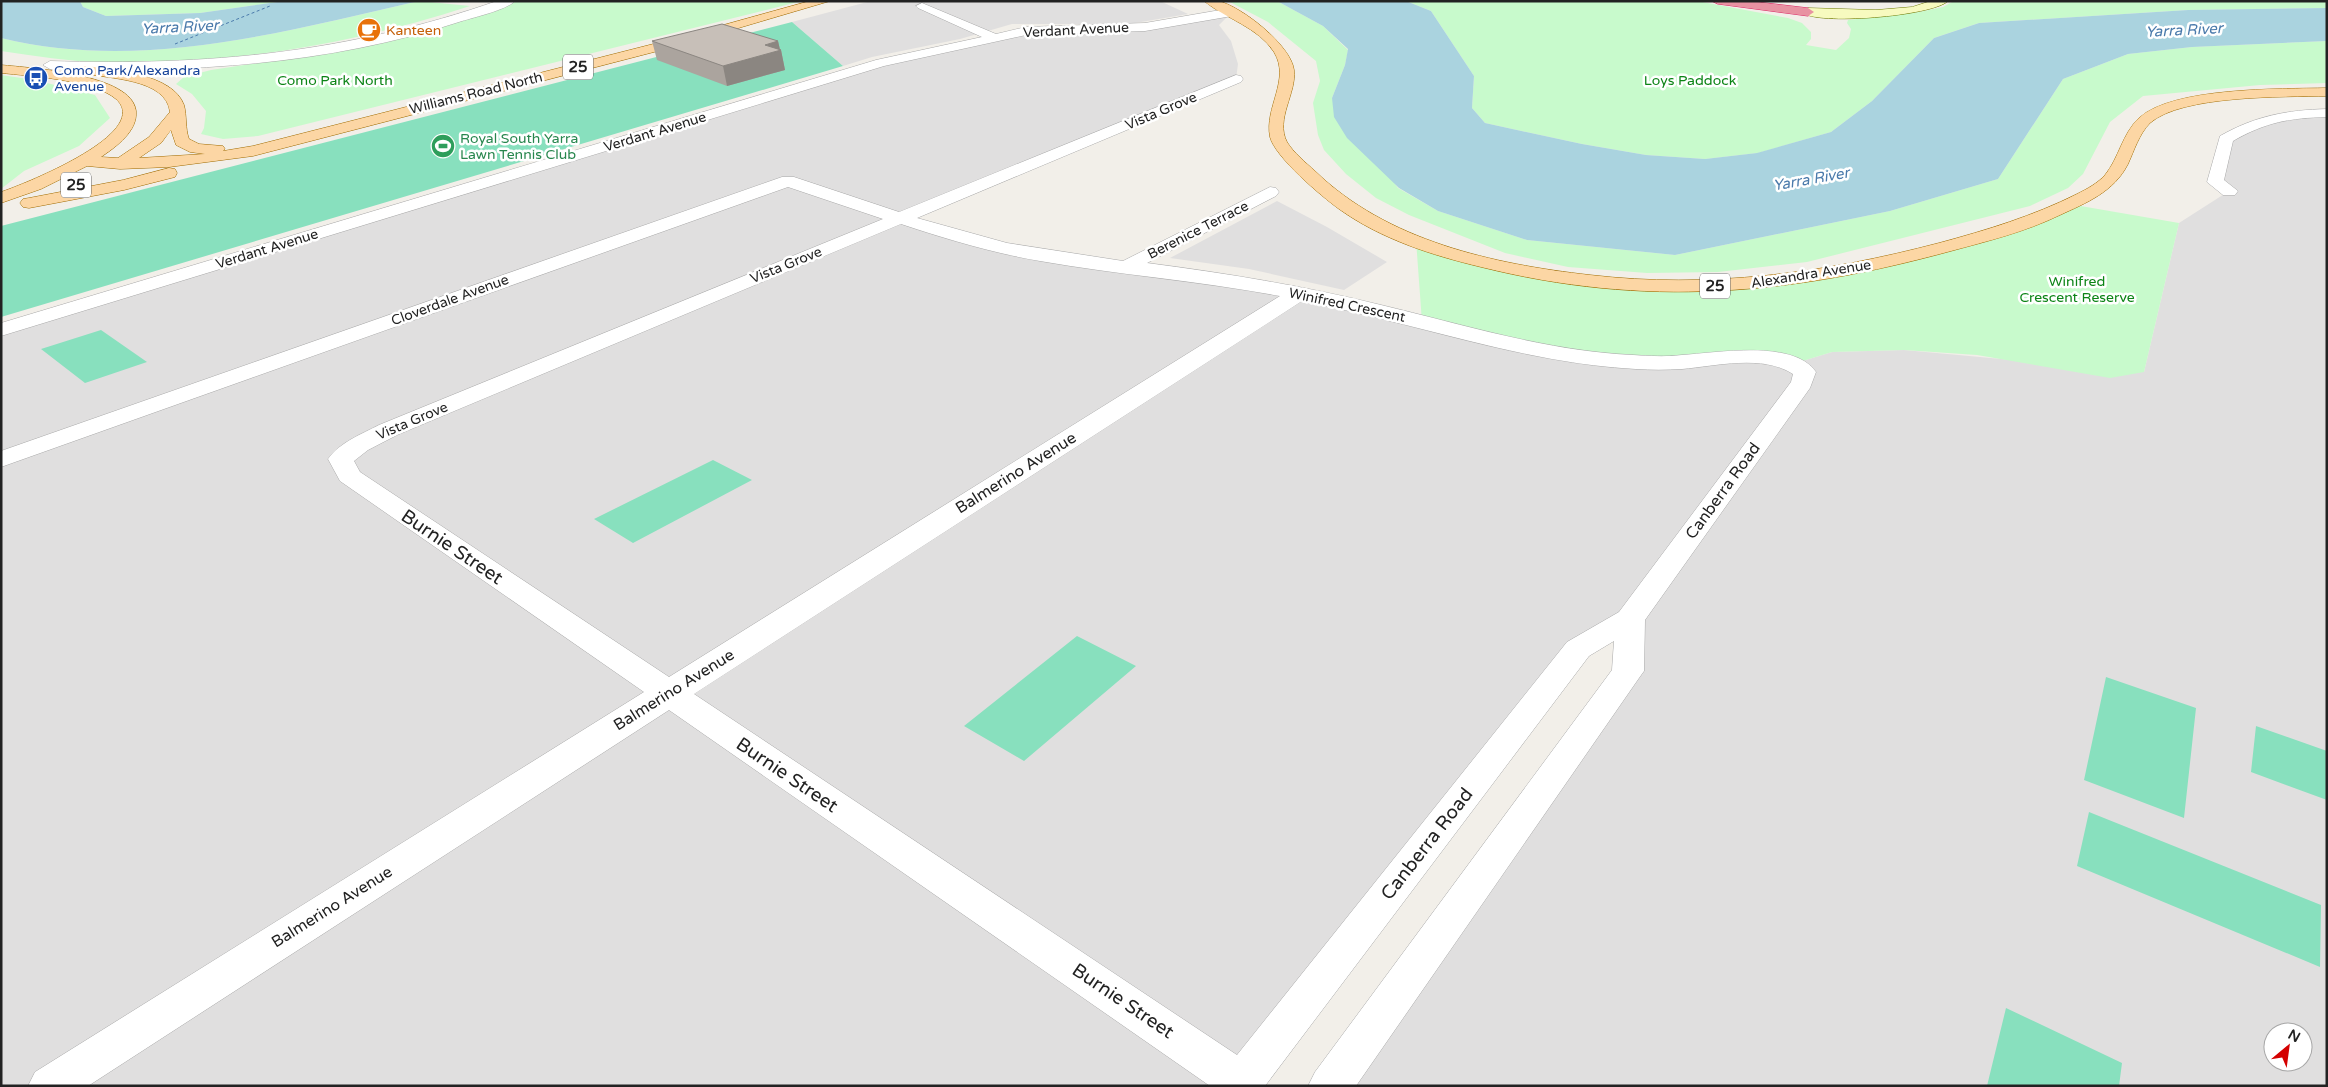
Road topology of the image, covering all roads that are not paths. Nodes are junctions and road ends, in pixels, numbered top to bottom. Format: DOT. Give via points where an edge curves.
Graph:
graph roads {
  1 [pos="509,1"];
  2 [pos="824,1"];
  3 [pos="1210,1"];
  4 [pos="1718,1"];
  5 [pos="1922,1"];
  6 [pos="1942,1"];
  7 [pos="922,6"];
  8 [pos="1881,10"];
  9 [pos="1232,12"];
  10 [pos="1808,12"];
  11 [pos="992,37"];
  12 [pos="1,59"];
  13 [pos="252,60"];
  14 [pos="50,65"];
  15 [pos="1,69"];
  16 [pos="1236,79"];
  17 [pos="155,85"];
  18 [pos="2327,92"];
  19 [pos="2327,113"];
  20 [pos="177,114"];
  21 [pos="331,130"];
  22 [pos="275,146"];
  23 [pos="224,148"];
  24 [pos="128,159"];
  25 [pos="84,161"];
  26 [pos="2229,191"];
  27 [pos="1270,192"];
  28 [pos="1,198"];
  29 [pos="29,203"];
  30 [pos="1,213"];
  31 [pos="900,218"];
  32 [pos="1125,267"];
  33 [pos="1298,294"];
  34 [pos="1,330"];
  35 [pos="1796,363"];
  36 [pos="341,459"];
  37 [pos="1,460"];
  38 [pos="1630,619"];
  39 [pos="667,694"];
  40 [pos="1241,1084"];
  41 [pos="50,1086"];
  42 [pos="1330,1086"];
  1 -- 13 [label="street" via="396,36 330,50"];
  2 -- 21 [label="main road, Williams Road North / 25" via="686,40"];
  3 -- 9 [label="main road, Alexandra Avenue / 25"];
  4 -- 10 [label="highway"];
  5 -- 8 [label="main road"];
  6 -- 8 [label="main road" via="1925,8 1899,12"];
  7 -- 11 [label="street"];
  8 -- 10 [label="main road"];
  8 -- 10 [label="main road" via="1849,8"];
  9 -- 11 [label="street, Verdant Avenue" via="1145,27 1040,30"];
  9 -- 18 [label="main road, Alexandra Avenue / 25" via="1261,30 1288,65 1288,78 1277,113 1279,142 1300,166 1347,208 1386,229 1447,252 1542,274 1642,285 1720,286 1810,276 1900,259 2019,226 2069,204 2111,180 2133,133 2148,116 2190,102 2230,96"];
  11 -- 34 [label="street, Verdant Avenue" via="872,66"];
  12 -- 14 [label="main road"];
  13 -- 14 [label="street" via="144,68"];
  13 -- 17 [label="street" via="182,72 161,79"];
  14 -- 17 [label="main road" via="121,75"];
  15 -- 25 [label="main road" via="86,81 117,94 128,103 127,124 110,142"];
  16 -- 31 [label="street, Vista Grove"];
  17 -- 20 [label="main road" via="176,102"];
  19 -- 26 [label="street" via="2274,116 2250,124 2226,139 2215,182"];
  20 -- 23 [label="main road" via="183,144 199,149"];
  20 -- 24 [label="main road" via="162,134"];
  21 -- 22 [label="main road, Williams Road North / 25"];
  21 -- 23 [label="main road, Williams Road North / 25"];
  22 -- 24 [label="main road, Williams Road North / 25" via="214,158"];
  22 -- 29 [label="main road" via="124,185"];
  23 -- 24 [label="main road, Williams Road North / 25"];
  24 -- 25 [label="main road"];
  24 -- 29 [label="main road, 25" via="70,188"];
  25 -- 28 [label="main road, 25" via="57,176"];
  27 -- 32 [label="street, Berenice Terrace"];
  29 -- 30 [label="main road, 25"];
  31 -- 32 [label="street, Winifred Crescent" via="981,242"];
  31 -- 36 [label="street, Vista Grove" via="388,430"];
  31 -- 37 [label="street, Cloverdale Avenue" via="788,180"];
  32 -- 33 [label="street, Winifred Crescent"];
  33 -- 35 [label="street, Winifred Crescent" via="1379,310 1532,350 1594,359 1667,363 1774,359"];
  33 -- 39 [label="street, Balmerino Avenue"];
  35 -- 38 [label="street, Canberra Road" via="1805,372 1802,383"];
  36 -- 39 [label="street, Burnie Street" via="349,476"];
  38 -- 40 [label="street, Canberra Road" via="1578,649"];
  38 -- 42 [label="street" via="1628,671"];
  39 -- 40 [label="street, Burnie Street"];
  39 -- 41 [label="street, Balmerino Avenue"];
}
